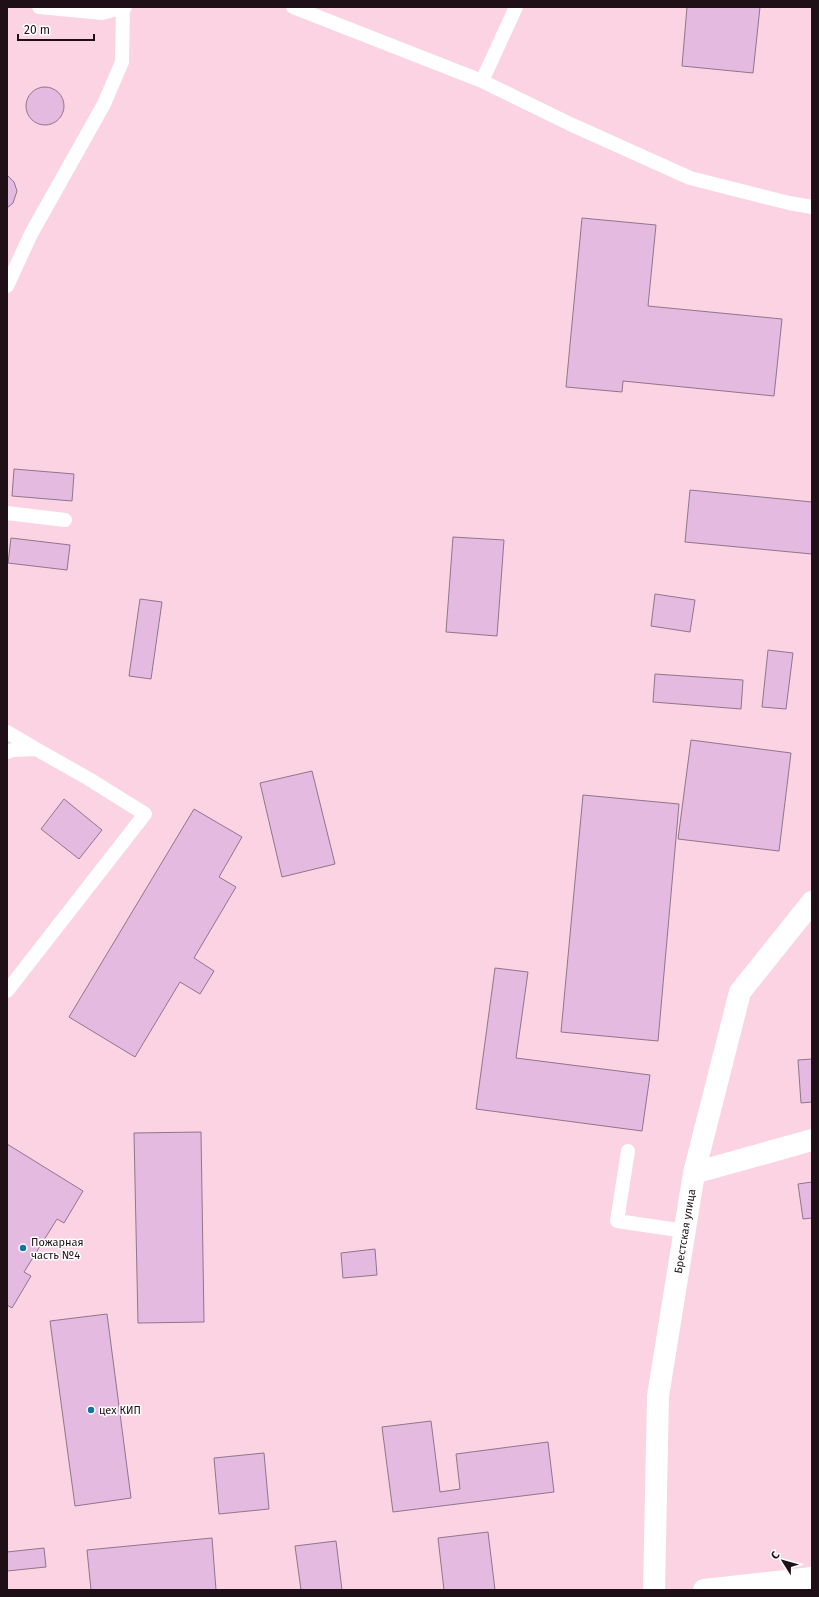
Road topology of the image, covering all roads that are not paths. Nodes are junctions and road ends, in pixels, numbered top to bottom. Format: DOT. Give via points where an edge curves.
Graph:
graph roads {
  1 [pos="39,7"];
  2 [pos="124,7"];
  3 [pos="293,7"];
  4 [pos="516,7"];
  5 [pos="482,80"];
  6 [pos="812,206"];
  7 [pos="7,286"];
  8 [pos="7,513"];
  9 [pos="65,520"];
  10 [pos="7,732"];
  11 [pos="36,749"];
  12 [pos="7,752"];
  13 [pos="812,902"];
  14 [pos="7,991"];
  15 [pos="812,1140"];
  16 [pos="628,1151"];
  17 [pos="694,1173"];
  18 [pos="685,1230"];
  19 [pos="812,1578"];
  20 [pos="654,1590"];
  21 [pos="704,1590"];
  1 -- 2 [label="lane" via="102,13"];
  2 -- 7 [label="lane" via="122,62 104,104 31,234"];
  3 -- 5 [label="lane"];
  4 -- 5 [label="lane"];
  5 -- 6 [label="lane" via="570,124 690,178 789,203"];
  8 -- 9 [label="lane"];
  10 -- 11 [label="lane"];
  11 -- 12 [label="lane"];
  11 -- 14 [label="lane" via="145,814"];
  13 -- 17 [label="street, Брестская улица" via="740,992"];
  15 -- 17 [label="street"];
  16 -- 18 [label="lane" via="618,1221"];
  17 -- 18 [label="street, Брестская улица"];
  18 -- 20 [label="street, Брестская улица" via="658,1396"];
  19 -- 21 [label="street"];
}
